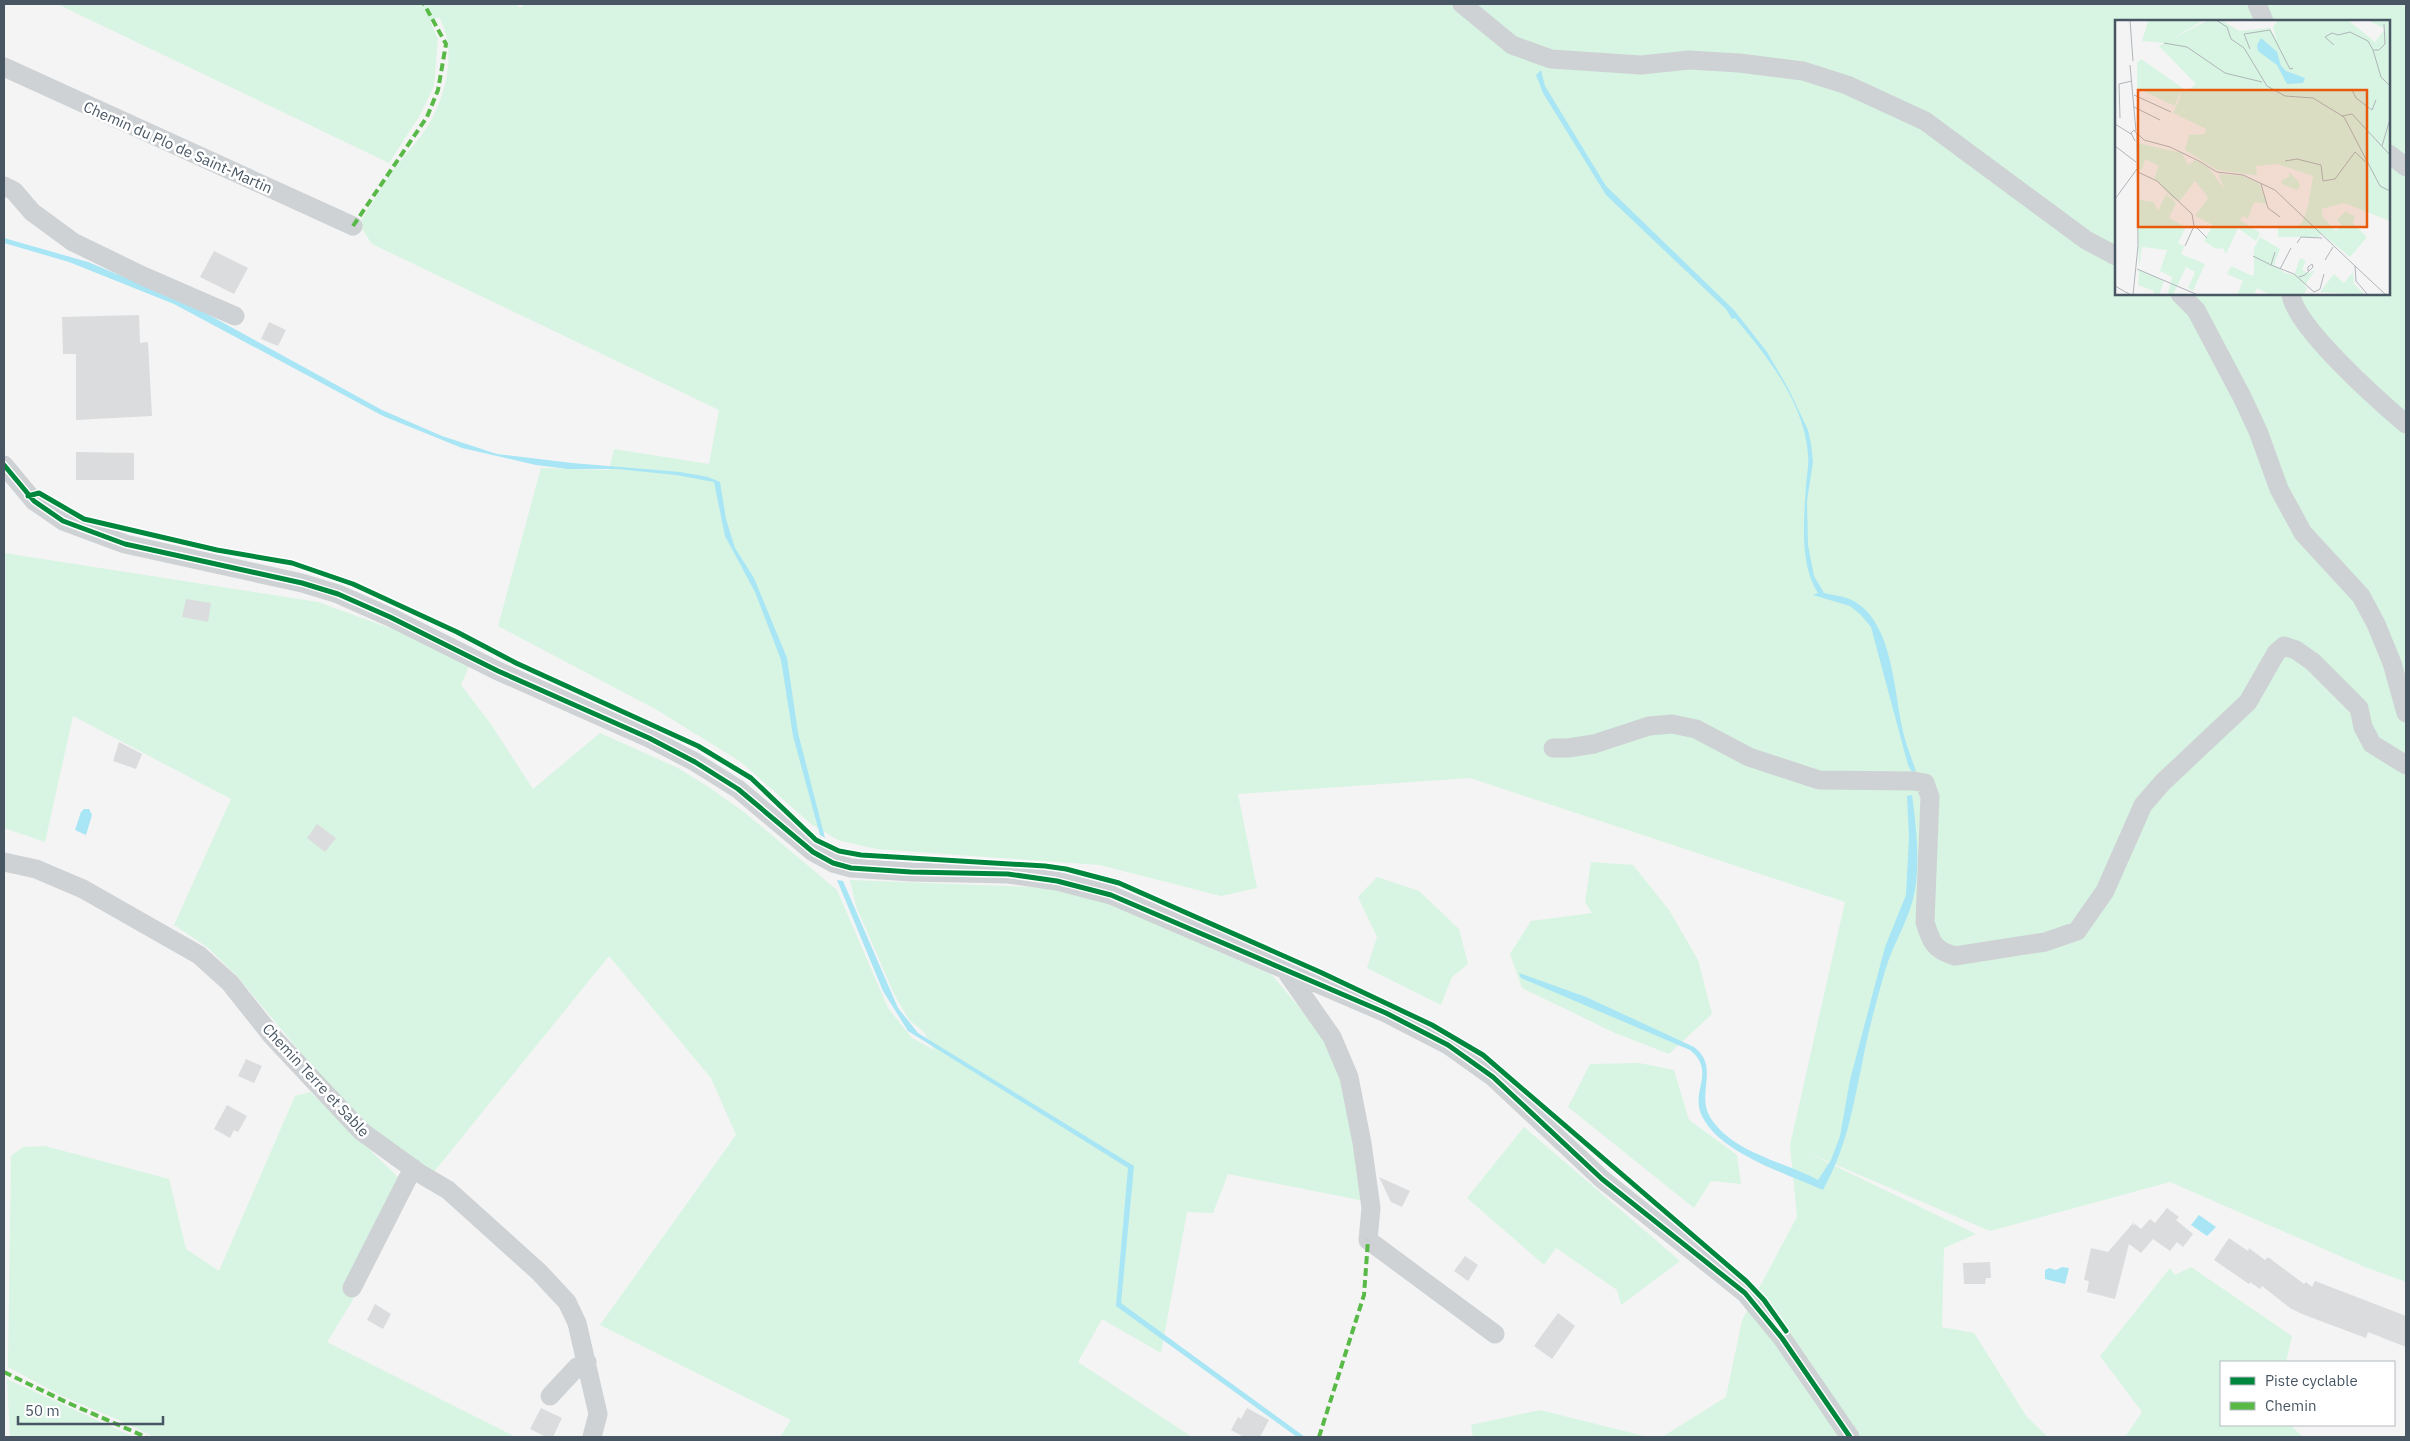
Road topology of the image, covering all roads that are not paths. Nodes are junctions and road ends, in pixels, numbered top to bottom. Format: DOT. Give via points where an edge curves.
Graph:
graph roads {
  1 [pos="1462,4"];
  2 [pos="2257,4"];
  3 [pos="2264,20"];
  4 [pos="4,67"];
  5 [pos="2390,155"];
  6 [pos="2406,167"];
  7 [pos="4,186"];
  8 [pos="353,226"];
  9 [pos="2115,255"];
  10 [pos="2181,295"];
  11 [pos="2291,295"];
  12 [pos="235,316"];
  13 [pos="2406,424"];
  14 [pos="4,465"];
  15 [pos="4,482"];
  16 [pos="28,496"];
  17 [pos="2406,712"];
  18 [pos="1553,748"];
  19 [pos="2406,765"];
  20 [pos="4,862"];
  21 [pos="1285,970"];
  22 [pos="413,1168"];
  23 [pos="352,1288"];
  24 [pos="1495,1334"];
  25 [pos="586,1357"];
  26 [pos="550,1396"];
  27 [pos="598,1414"];
  28 [pos="592,1437"];
  29 [pos="608,1437"];
  30 [pos="1850,1437"];
  1 -- 9 [label="street" via="1512,44 1551,59 1641,65 1689,60 1739,63 1803,71 1847,85 1924,121 2086,240"];
  2 -- 3 [label="street"];
  4 -- 8 [label="street, Chemin du Plo de Saint-Martin"];
  5 -- 6 [label="street"];
  7 -- 12 [label="street" via="14,191 32,212 73,242"];
  10 -- 17 [label="street" via="2196,310 2242,397 2279,489 2304,533 2361,596 2392,663"];
  11 -- 13 [label="street" via="2303,321 2359,384"];
  14 -- 16 [label="street"];
  15 -- 16 [label="street"];
  16 -- 21 [label="street" via="63,521 96,535 302,583 338,594 390,617 694,762 738,789 813,852 833,863 851,868 1008,874 1056,881 1111,895"];
  18 -- 19 [label="street" via="1594,744 1649,726 1672,724 1696,729 1749,757 1819,780 1925,783 1930,797 1925,922 1931,941 1943,952 1955,956 2045,942 2076,931 2105,891 2143,805 2248,702 2276,653 2284,646 2313,662 2359,708 2363,727 2372,744"];
  20 -- 22 [label="street, Chemin Terre et Sable" via="36,869 83,889 199,954 230,984 272,1036 361,1131"];
  21 -- 24 [label="street" via="1332,1037 1348,1077 1371,1208 1368,1240"];
  21 -- 30 [label="street" via="1404,1022 1448,1045 1493,1077 1602,1179 1745,1293 1782,1338"];
  22 -- 23 [label="street"];
  22 -- 25 [label="street, Chemin Terre et Sable" via="454,1195 567,1302 577,1323"];
  25 -- 26 [label="street"];
  25 -- 27 [label="street, Chemin Terre et Sable"];
  27 -- 28 [label="street"];
  27 -- 29 [label="street, Chemin Terre et Sable"];
}
